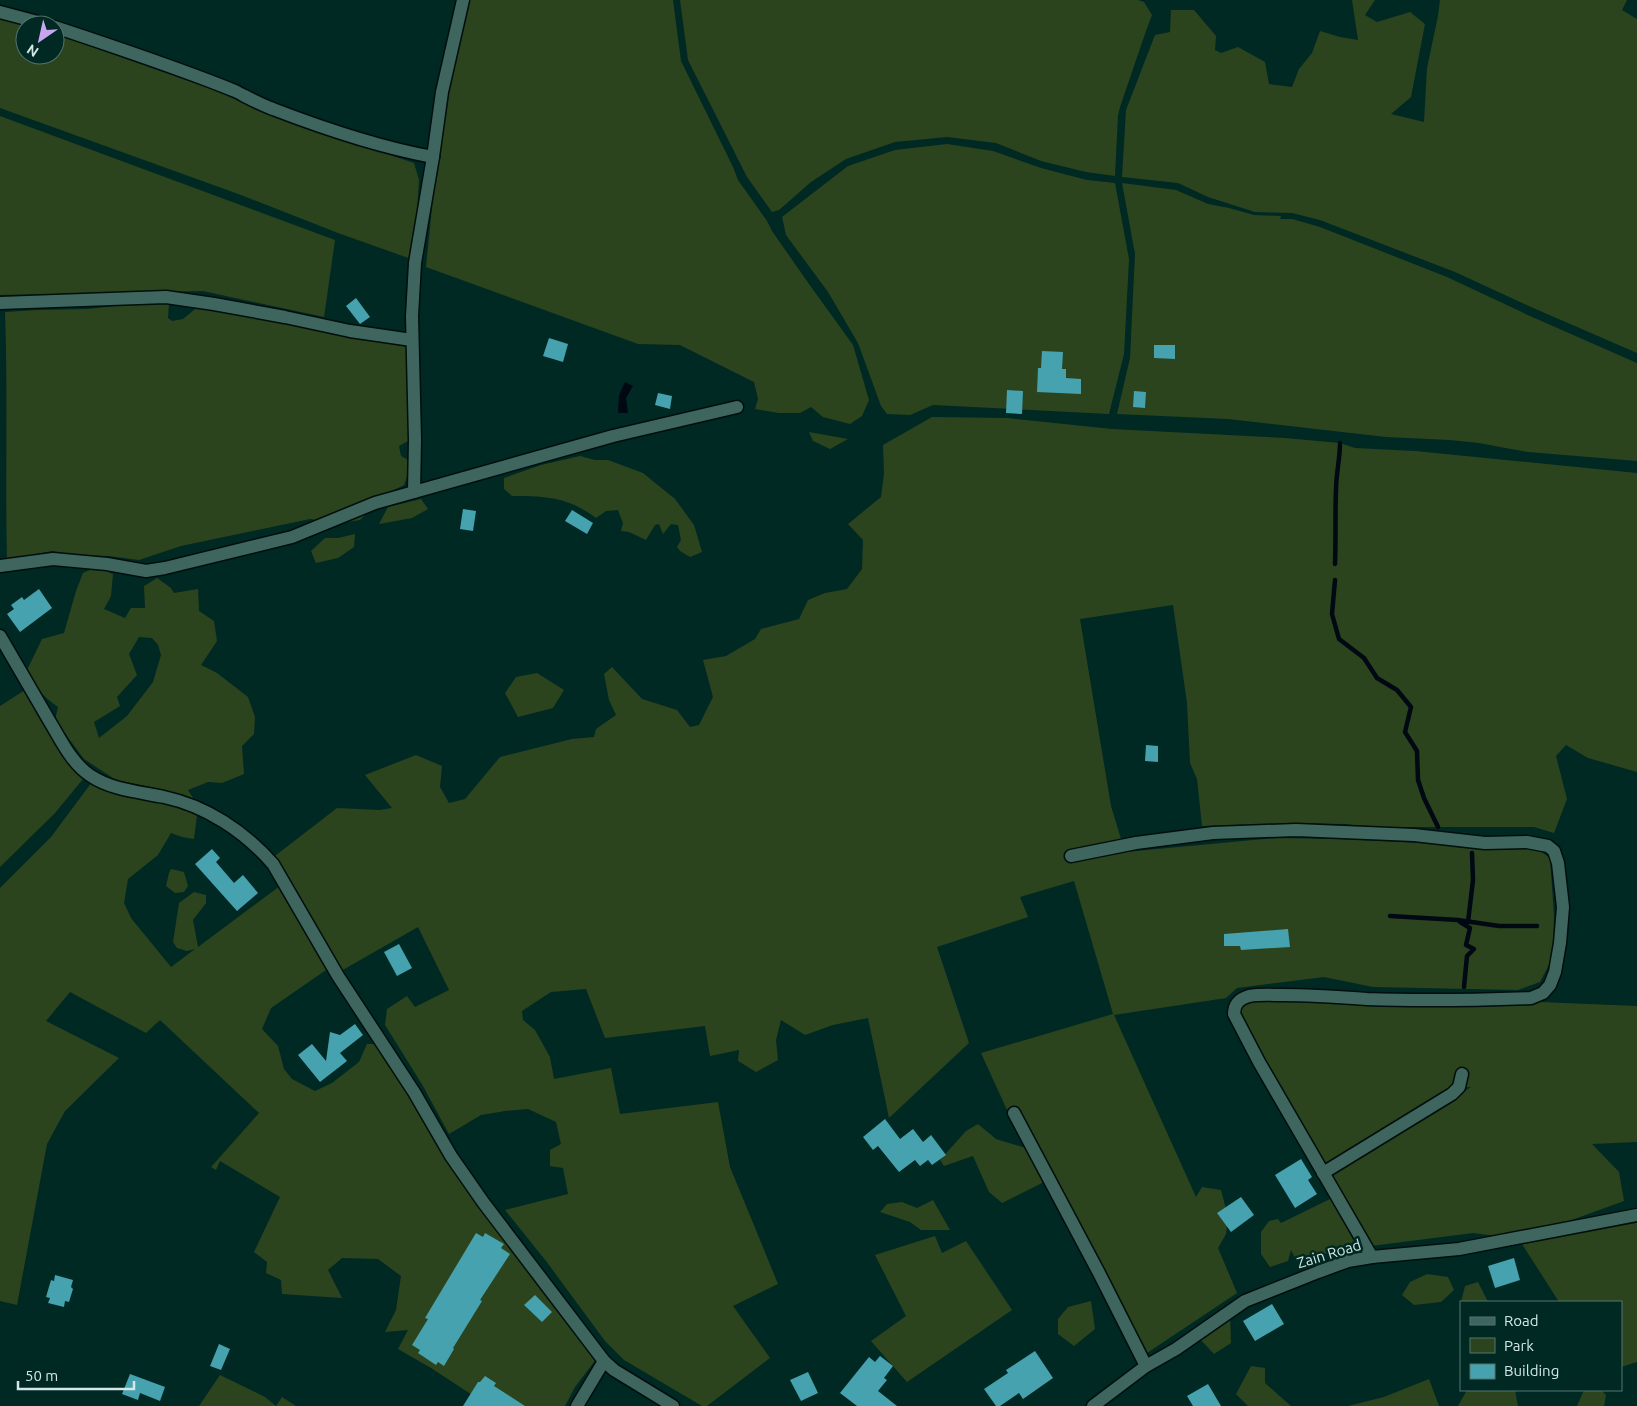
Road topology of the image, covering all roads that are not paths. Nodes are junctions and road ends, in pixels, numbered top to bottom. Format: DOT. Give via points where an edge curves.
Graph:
graph roads {
  1 [pos="463,0"];
  2 [pos="0,12"];
  3 [pos="15,16"];
  4 [pos="65,30"];
  5 [pos="433,157"];
  6 [pos="0,303"];
  7 [pos="412,340"];
  8 [pos="737,407"];
  9 [pos="414,492"];
  10 [pos="0,566"];
  11 [pos="0,636"];
  12 [pos="1071,856"];
  13 [pos="1462,1074"];
  14 [pos="1014,1113"];
  15 [pos="1323,1173"];
  16 [pos="1637,1215"];
  17 [pos="1372,1257"];
  18 [pos="604,1362"];
  19 [pos="1146,1366"];
  20 [pos="577,1406"];
  21 [pos="673,1406"];
  22 [pos="1093,1406"];
  1 -- 5 [label="street" via="442,92"];
  2 -- 3 [label="street"];
  4 -- 5 [label="street" via="156,61 270,108 347,135"];
  5 -- 7 [label="street" via="415,263"];
  6 -- 7 [label="street" via="166,298"];
  7 -- 9 [label="street" via="416,440"];
  8 -- 9 [label="street" via="613,436"];
  9 -- 10 [label="street" via="375,502 292,537 165,568 146,571 53,560"];
  11 -- 18 [label="street" via="73,759 91,776 115,787 194,805 249,840 272,864 451,1156"];
  12 -- 15 [label="street" via="1213,833 1296,830 1414,835 1485,843 1527,842 1548,846 1554,851 1563,908 1555,972 1543,993 1531,998 1402,1000 1268,994 1239,1000 1234,1014 1242,1032"];
  13 -- 15 [label="street" via="1459,1087 1452,1094"];
  14 -- 19 [label="street"];
  15 -- 17 [label="street"];
  16 -- 17 [label="street, Zain Road" via="1459,1249"];
  17 -- 19 [label="street, Zain Road" via="1348,1261 1245,1301"];
  18 -- 20 [label="street"];
  18 -- 21 [label="street"];
  19 -- 22 [label="street, Zain Road"];
}
